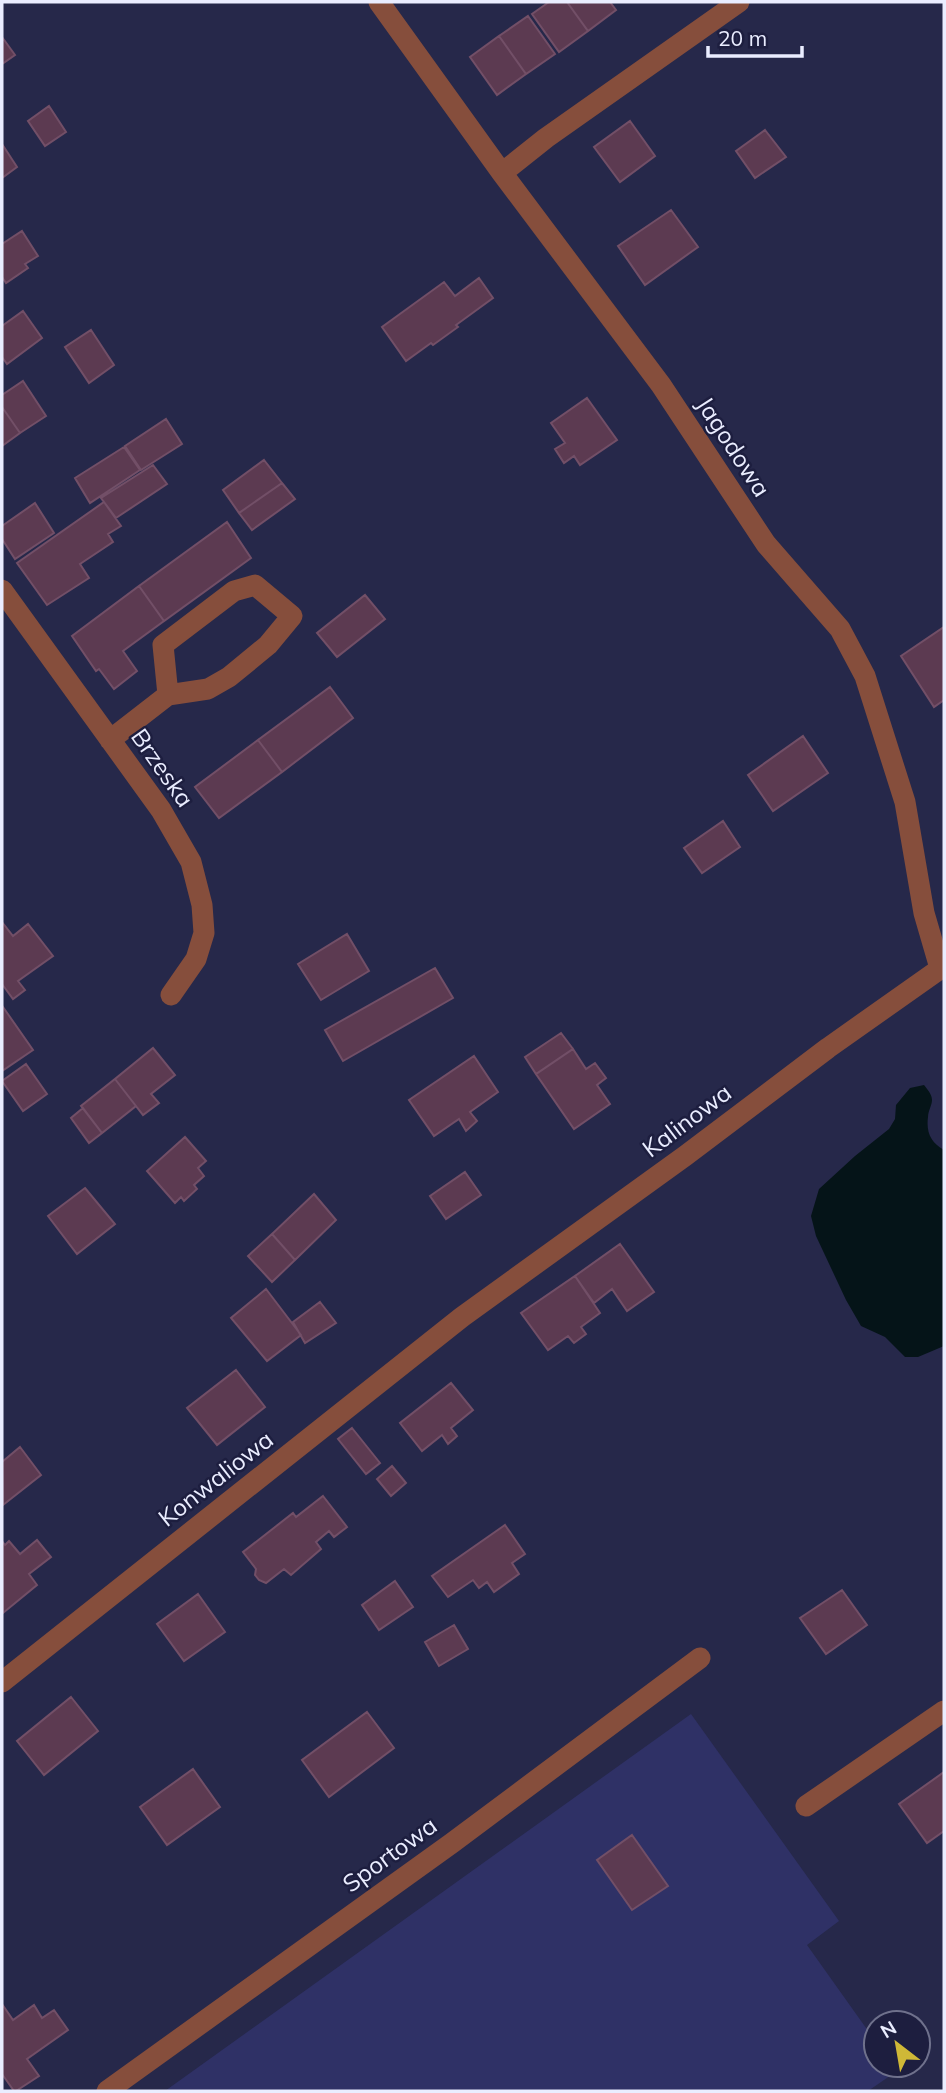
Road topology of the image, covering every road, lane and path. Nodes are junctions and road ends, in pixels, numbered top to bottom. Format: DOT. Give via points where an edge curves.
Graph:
graph roads {
  1 [pos="380,2"];
  2 [pos="739,2"];
  3 [pos="502,173"];
  4 [pos="2,590"];
  5 [pos="167,695"];
  6 [pos="110,740"];
  7 [pos="942,967"];
  8 [pos="171,995"];
  9 [pos="462,1317"];
  10 [pos="700,1658"];
  11 [pos="2,1682"];
  12 [pos="944,1711"];
  13 [pos="806,1806"];
  14 [pos="107,2091"];
  1 -- 3 [label="street, Jagodowa"];
  2 -- 3 [label="street"];
  3 -- 7 [label="street, Jagodowa" via="661,385 766,544 840,629 865,676 905,802 924,913"];
  4 -- 6 [label="street, Brzeska"];
  5 -- 5 [label="street" via="208,689 229,677 268,645 292,616 256,585 234,591 163,645"];
  5 -- 6 [label="street"];
  6 -- 8 [label="street, Brzeska" via="161,810 191,862 202,905 204,933 196,959"];
  7 -- 9 [label="street, Kalinowa"];
  9 -- 11 [label="street, Konwaliowa"];
  10 -- 14 [label="street, Sportowa"];
  12 -- 13 [label="street"];
}
